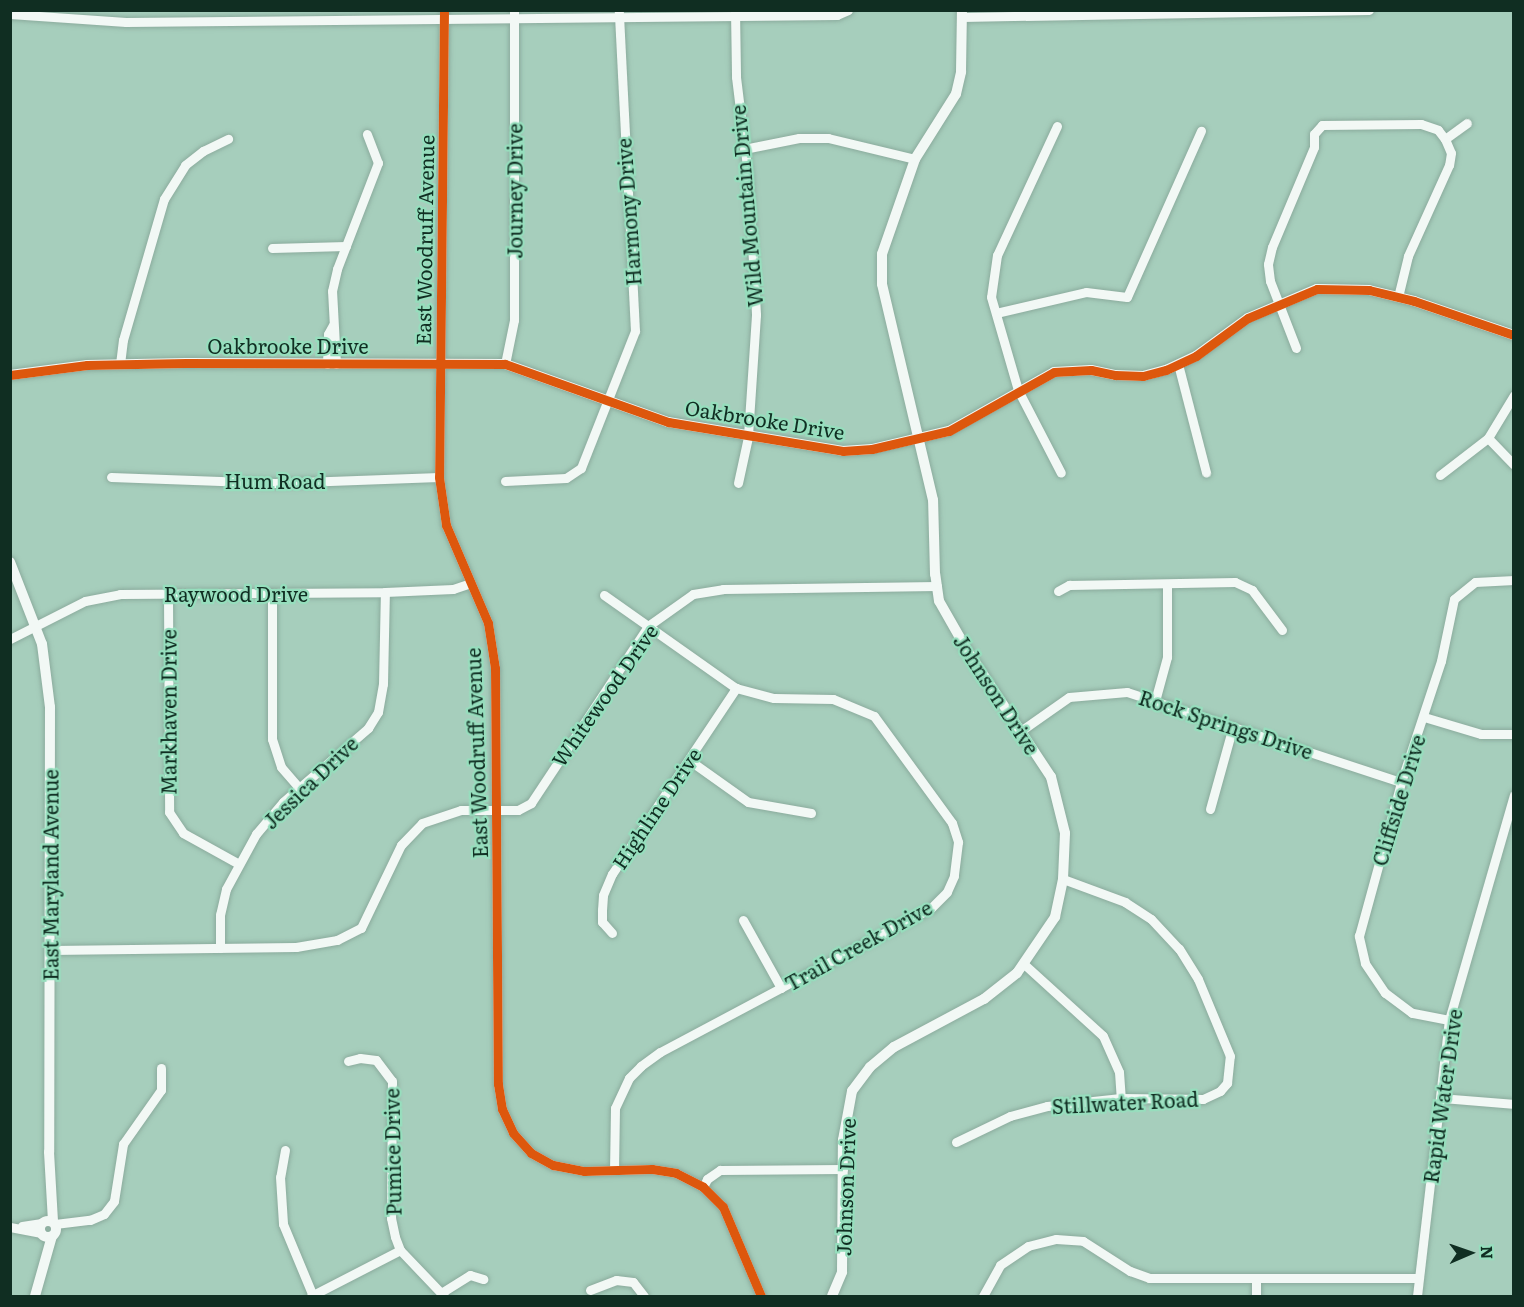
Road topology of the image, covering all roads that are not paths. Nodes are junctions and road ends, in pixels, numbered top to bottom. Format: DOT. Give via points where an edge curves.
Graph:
graph roads {
  1 [pos="1369,10"];
  2 [pos="848,11"];
  3 [pos="1135,12"];
  4 [pos="1245,12"];
  5 [pos="619,13"];
  6 [pos="736,13"];
  7 [pos="10,14"];
  8 [pos="514,14"];
  9 [pos="962,14"];
  10 [pos="158,15"];
  11 [pos="444,15"];
  12 [pos="1467,123"];
  13 [pos="1057,126"];
  14 [pos="1201,131"];
  15 [pos="367,135"];
  16 [pos="228,139"];
  17 [pos="1445,139"];
  18 [pos="744,149"];
  19 [pos="915,159"];
  20 [pos="346,246"];
  21 [pos="272,248"];
  22 [pos="1398,297"];
  23 [pos="1278,303"];
  24 [pos="996,313"];
  25 [pos="1514,335"];
  26 [pos="1296,348"];
  27 [pos="440,363"];
  28 [pos="120,364"];
  29 [pos="332,364"];
  30 [pos="505,364"];
  31 [pos="1178,364"];
  32 [pos="10,375"];
  33 [pos="1018,390"];
  34 [pos="1514,395"];
  35 [pos="608,403"];
  36 [pos="748,437"];
  37 [pos="916,437"];
  38 [pos="1488,438"];
  39 [pos="1514,465"];
  40 [pos="1206,472"];
  41 [pos="1061,473"];
  42 [pos="1440,475"];
  43 [pos="111,477"];
  44 [pos="439,477"];
  45 [pos="505,481"];
  46 [pos="738,483"];
  47 [pos="10,562"];
  48 [pos="1514,580"];
  49 [pos="470,583"];
  50 [pos="1167,585"];
  51 [pos="937,586"];
  52 [pos="1058,591"];
  53 [pos="385,592"];
  54 [pos="272,593"];
  55 [pos="168,594"];
  56 [pos="604,595"];
  57 [pos="648,626"];
  58 [pos="36,627"];
  59 [pos="1282,630"];
  60 [pos="10,639"];
  61 [pos="736,688"];
  62 [pos="1155,700"];
  63 [pos="1424,717"];
  64 [pos="1233,726"];
  65 [pos="1022,730"];
  66 [pos="1514,734"];
  67 [pos="689,760"];
  68 [pos="1401,782"];
  69 [pos="299,788"];
  70 [pos="1514,795"];
  71 [pos="1210,809"];
  72 [pos="497,811"];
  73 [pos="811,813"];
  74 [pos="239,864"];
  75 [pos="1063,879"];
  76 [pos="743,920"];
  77 [pos="612,933"];
  78 [pos="220,948"];
  79 [pos="51,950"];
  80 [pos="1025,965"];
  81 [pos="781,988"];
  82 [pos="1449,1020"];
  83 [pos="348,1062"];
  84 [pos="161,1068"];
  85 [pos="1121,1098"];
  86 [pos="1441,1098"];
  87 [pos="1514,1104"];
  88 [pos="956,1142"];
  89 [pos="285,1150"];
  90 [pos="614,1169"];
  91 [pos="843,1169"];
  92 [pos="703,1186"];
  93 [pos="14,1227"];
  94 [pos="48,1229"];
  95 [pos="400,1250"];
  96 [pos="1256,1278"];
  97 [pos="1418,1278"];
  98 [pos="483,1279"];
  99 [pos="590,1290"];
  100 [pos="442,1295"];
  101 [pos="34,1296"];
  102 [pos="312,1296"];
  103 [pos="644,1296"];
  104 [pos="761,1296"];
  105 [pos="832,1296"];
  106 [pos="983,1296"];
  107 [pos="1256,1296"];
  108 [pos="1418,1296"];
  1 -- 4 [label="street"];
  2 -- 6 [label="street"];
  3 -- 4 [label="street"];
  3 -- 9 [label="street"];
  5 -- 6 [label="street"];
  5 -- 8 [label="street"];
  5 -- 35 [label="street, Harmony Drive" via="635,332"];
  6 -- 18 [label="street, Wild Mountain Drive" via="735,77"];
  7 -- 10 [label="street" via="104,21"];
  8 -- 11 [label="street"];
  8 -- 30 [label="street, Journey Drive" via="514,320"];
  9 -- 19 [label="street, Johnson Drive" via="961,72 956,94"];
  10 -- 11 [label="street"];
  11 -- 27 [label="street, East Woodruff Avenue"];
  12 -- 17 [label="street"];
  13 -- 24 [label="street" via="997,255 992,297"];
  14 -- 24 [label="street" via="1127,297 1086,292"];
  15 -- 20 [label="street" via="378,164"];
  16 -- 28 [label="street" via="185,165 169,189 123,340"];
  17 -- 22 [label="street" via="1451,153 1449,165 1408,256"];
  17 -- 23 [label="street" via="1438,130 1421,124 1316,128 1307,166 1268,264"];
  18 -- 19 [label="street" via="799,138 828,138"];
  18 -- 36 [label="street, Wild Mountain Drive" via="756,315"];
  19 -- 37 [label="street, Johnson Drive" via="882,254 882,284"];
  20 -- 21 [label="street"];
  20 -- 29 [label="street" via="332,291"];
  22 -- 23 [label="street, Oakbrooke Drive" via="1361,289 1317,289"];
  22 -- 25 [label="street, Oakbrooke Drive"];
  23 -- 26 [label="street"];
  23 -- 31 [label="street, Oakbrooke Drive"];
  24 -- 33 [label="street"];
  27 -- 29 [label="street, Oakbrooke Drive"];
  27 -- 30 [label="street, Oakbrooke Drive"];
  27 -- 44 [label="street, East Woodruff Avenue"];
  28 -- 29 [label="street, Oakbrooke Drive"];
  28 -- 32 [label="street, Oakbrooke Drive"];
  30 -- 35 [label="street, Oakbrooke Drive"];
  31 -- 33 [label="street, Oakbrooke Drive" via="1143,376 1091,370 1054,372"];
  31 -- 40 [label="street"];
  33 -- 37 [label="street, Oakbrooke Drive" via="969,422"];
  33 -- 41 [label="street"];
  34 -- 38 [label="street"];
  35 -- 36 [label="street, Oakbrooke Drive" via="668,422"];
  35 -- 45 [label="street, Harmony Drive" via="581,468 566,478"];
  36 -- 37 [label="street, Oakbrooke Drive" via="843,451 872,449"];
  36 -- 46 [label="street, Wild Mountain Drive"];
  37 -- 51 [label="street, Johnson Drive" via="933,500"];
  38 -- 39 [label="street"];
  38 -- 42 [label="street"];
  43 -- 44 [label="street, Hum Road" via="275,483"];
  44 -- 49 [label="street, East Woodruff Avenue" via="446,525"];
  47 -- 58 [label="street, East Maryland Avenue"];
  48 -- 63 [label="street, Cliffside Drive" via="1475,582 1454,598"];
  49 -- 53 [label="street, Raywood Drive" via="453,590"];
  49 -- 72 [label="street, East Woodruff Avenue" via="488,623 495,668"];
  50 -- 52 [label="street" via="1069,585"];
  50 -- 59 [label="street" via="1244,585"];
  50 -- 62 [label="street" via="1167,657"];
  51 -- 57 [label="street, Whitewood Drive" via="723,589 693,594"];
  51 -- 65 [label="street, Johnson Drive" via="939,601 967,650"];
  53 -- 54 [label="street, Raywood Drive"];
  53 -- 69 [label="street, Jessica Drive" via="383,684 378,712 368,728"];
  54 -- 55 [label="street, Raywood Drive"];
  54 -- 69 [label="street" via="272,739 281,767"];
  55 -- 58 [label="street, Raywood Drive" via="120,594 85,601"];
  55 -- 74 [label="street, Markhaven Drive" via="169,812 183,833"];
  56 -- 57 [label="street, Trail Creek Drive"];
  57 -- 61 [label="street, Trail Creek Drive"];
  57 -- 72 [label="street, Whitewood Drive" via="531,803 518,810"];
  58 -- 60 [label="street, Raywood Drive"];
  58 -- 79 [label="street, East Maryland Avenue" via="46,662 50,707"];
  61 -- 67 [label="street, Highline Drive"];
  61 -- 81 [label="street, Trail Creek Drive" via="774,698 833,699 874,716 952,823 958,842 954,876 947,892 931,908"];
  62 -- 64 [label="street, Rock Springs Drive"];
  62 -- 65 [label="street, Rock Springs Drive" via="1127,692 1081,694 1069,697"];
  63 -- 66 [label="street" via="1475,733"];
  63 -- 68 [label="street, Cliffside Drive"];
  64 -- 68 [label="street, Rock Springs Drive"];
  64 -- 71 [label="street"];
  65 -- 75 [label="street, Johnson Drive" via="1058,797 1065,833"];
  67 -- 73 [label="street" via="748,802"];
  67 -- 77 [label="street, Highline Drive" via="612,873 602,910 602,922"];
  68 -- 82 [label="street, Cliffside Drive" via="1359,936 1365,963 1385,993 1412,1013"];
  69 -- 74 [label="street, Jessica Drive" via="269,818"];
  70 -- 82 [label="street, Rapid Water Drive"];
  72 -- 78 [label="street" via="461,810 422,823 401,845 371,911 361,928 352,933 322,946"];
  72 -- 90 [label="street, East Woodruff Avenue" via="498,1084 502,1109 513,1133 531,1153 553,1165 584,1171"];
  74 -- 78 [label="street, Jessica Drive" via="222,904"];
  75 -- 80 [label="street, Johnson Drive" via="1055,917"];
  75 -- 85 [label="street, Stillwater Road" via="1125,902 1151,919 1179,949 1198,979 1230,1056 1227,1083 1213,1096 1162,1101"];
  76 -- 81 [label="street"];
  78 -- 79 [label="street"];
  79 -- 94 [label="street, East Maryland Avenue"];
  80 -- 85 [label="street" via="1103,1036 1119,1072"];
  80 -- 91 [label="street, Johnson Drive" via="984,999 894,1047 870,1067 852,1091 843,1140"];
  81 -- 90 [label="street, Trail Creek Drive" via="660,1052 629,1078 615,1108"];
  82 -- 86 [label="street, Rapid Water Drive"];
  83 -- 95 [label="street, Pumice Drive" via="360,1058 376,1060 392,1081 391,1218"];
  84 -- 94 [label="street" via="161,1090 123,1144 114,1201 104,1214"];
  85 -- 88 [label="street, Stillwater Road" via="1047,1106 1010,1116"];
  86 -- 87 [label="street"];
  86 -- 97 [label="street, Rapid Water Drive"];
  89 -- 102 [label="street" via="280,1177 283,1224"];
  90 -- 92 [label="street, East Woodruff Avenue" via="676,1173"];
  91 -- 92 [label="street" via="720,1170"];
  91 -- 105 [label="street, Johnson Drive" via="842,1272"];
  92 -- 104 [label="street, East Woodruff Avenue" via="723,1207"];
  93 -- 94 [label="street"];
  94 -- 101 [label="street, East Maryland Avenue"];
  95 -- 100 [label="street, Pumice Drive"];
  95 -- 102 [label="street"];
  96 -- 97 [label="street"];
  96 -- 106 [label="street" via="1149,1278 1139,1276 1083,1241 1056,1239 1028,1246 1005,1261 991,1276"];
  96 -- 107 [label="street"];
  97 -- 108 [label="street, Rapid Water Drive"];
  98 -- 100 [label="street" via="470,1275"];
  99 -- 103 [label="street" via="625,1281 633,1282"];
}
